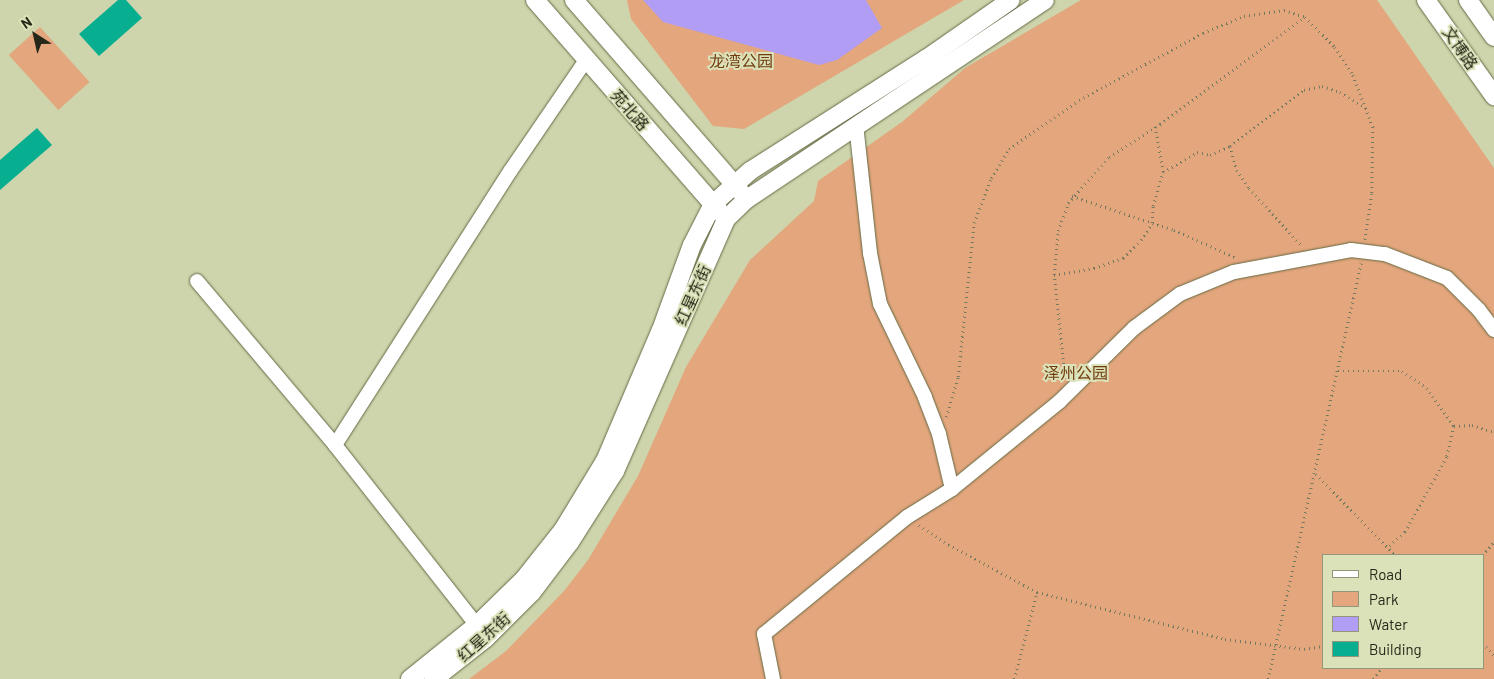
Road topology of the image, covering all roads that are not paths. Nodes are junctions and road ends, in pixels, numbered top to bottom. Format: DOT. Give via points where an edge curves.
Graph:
graph roads {
  1 [pos="535,0"];
  2 [pos="574,0"];
  3 [pos="1011,0"];
  4 [pos="1045,0"];
  5 [pos="1426,0"];
  6 [pos="1468,0"];
  7 [pos="1494,37"];
  8 [pos="586,60"];
  9 [pos="1494,96"];
  10 [pos="856,124"];
  11 [pos="733,183"];
  12 [pos="747,199"];
  13 [pos="713,204"];
  14 [pos="726,219"];
  15 [pos="197,281"];
  16 [pos="1494,330"];
  17 [pos="335,445"];
  18 [pos="952,489"];
  19 [pos="482,631"];
  20 [pos="410,679"];
  21 [pos="434,679"];
  22 [pos="773,679"];
  1 -- 8 [label="main road, 苑北路"];
  2 -- 11 [label="main road, 苑北路"];
  3 -- 11 [label="main road, 红星东街"];
  4 -- 10 [label="main road, 红星东街"];
  5 -- 9 [label="main road, 文博路"];
  6 -- 7 [label="main road, 文博路"];
  8 -- 13 [label="main road, 苑北路"];
  8 -- 17 [label="street" via="511,170"];
  10 -- 12 [label="main road, 红星东街"];
  10 -- 18 [label="street" via="870,253 880,304 939,434"];
  11 -- 12 [label="main road, 苑北路"];
  11 -- 13 [label="main road, 红星东街"];
  12 -- 14 [label="main road, 红星东街"];
  13 -- 14 [label="main road, 苑北路"];
  13 -- 19 [label="main road, 红星东街" via="692,245 661,330 605,461 563,530"];
  14 -- 19 [label="main road, 红星东街" via="614,471 570,542 532,592"];
  15 -- 17 [label="street"];
  16 -- 18 [label="street" via="1480,310 1447,278 1385,254 1351,250 1234,272 1180,294 1134,328 1068,393"];
  17 -- 19 [label="street"];
  18 -- 22 [label="street" via="907,517 764,634"];
  19 -- 20 [label="main road, 红星东街"];
  19 -- 21 [label="main road, 红星东街"];
}
